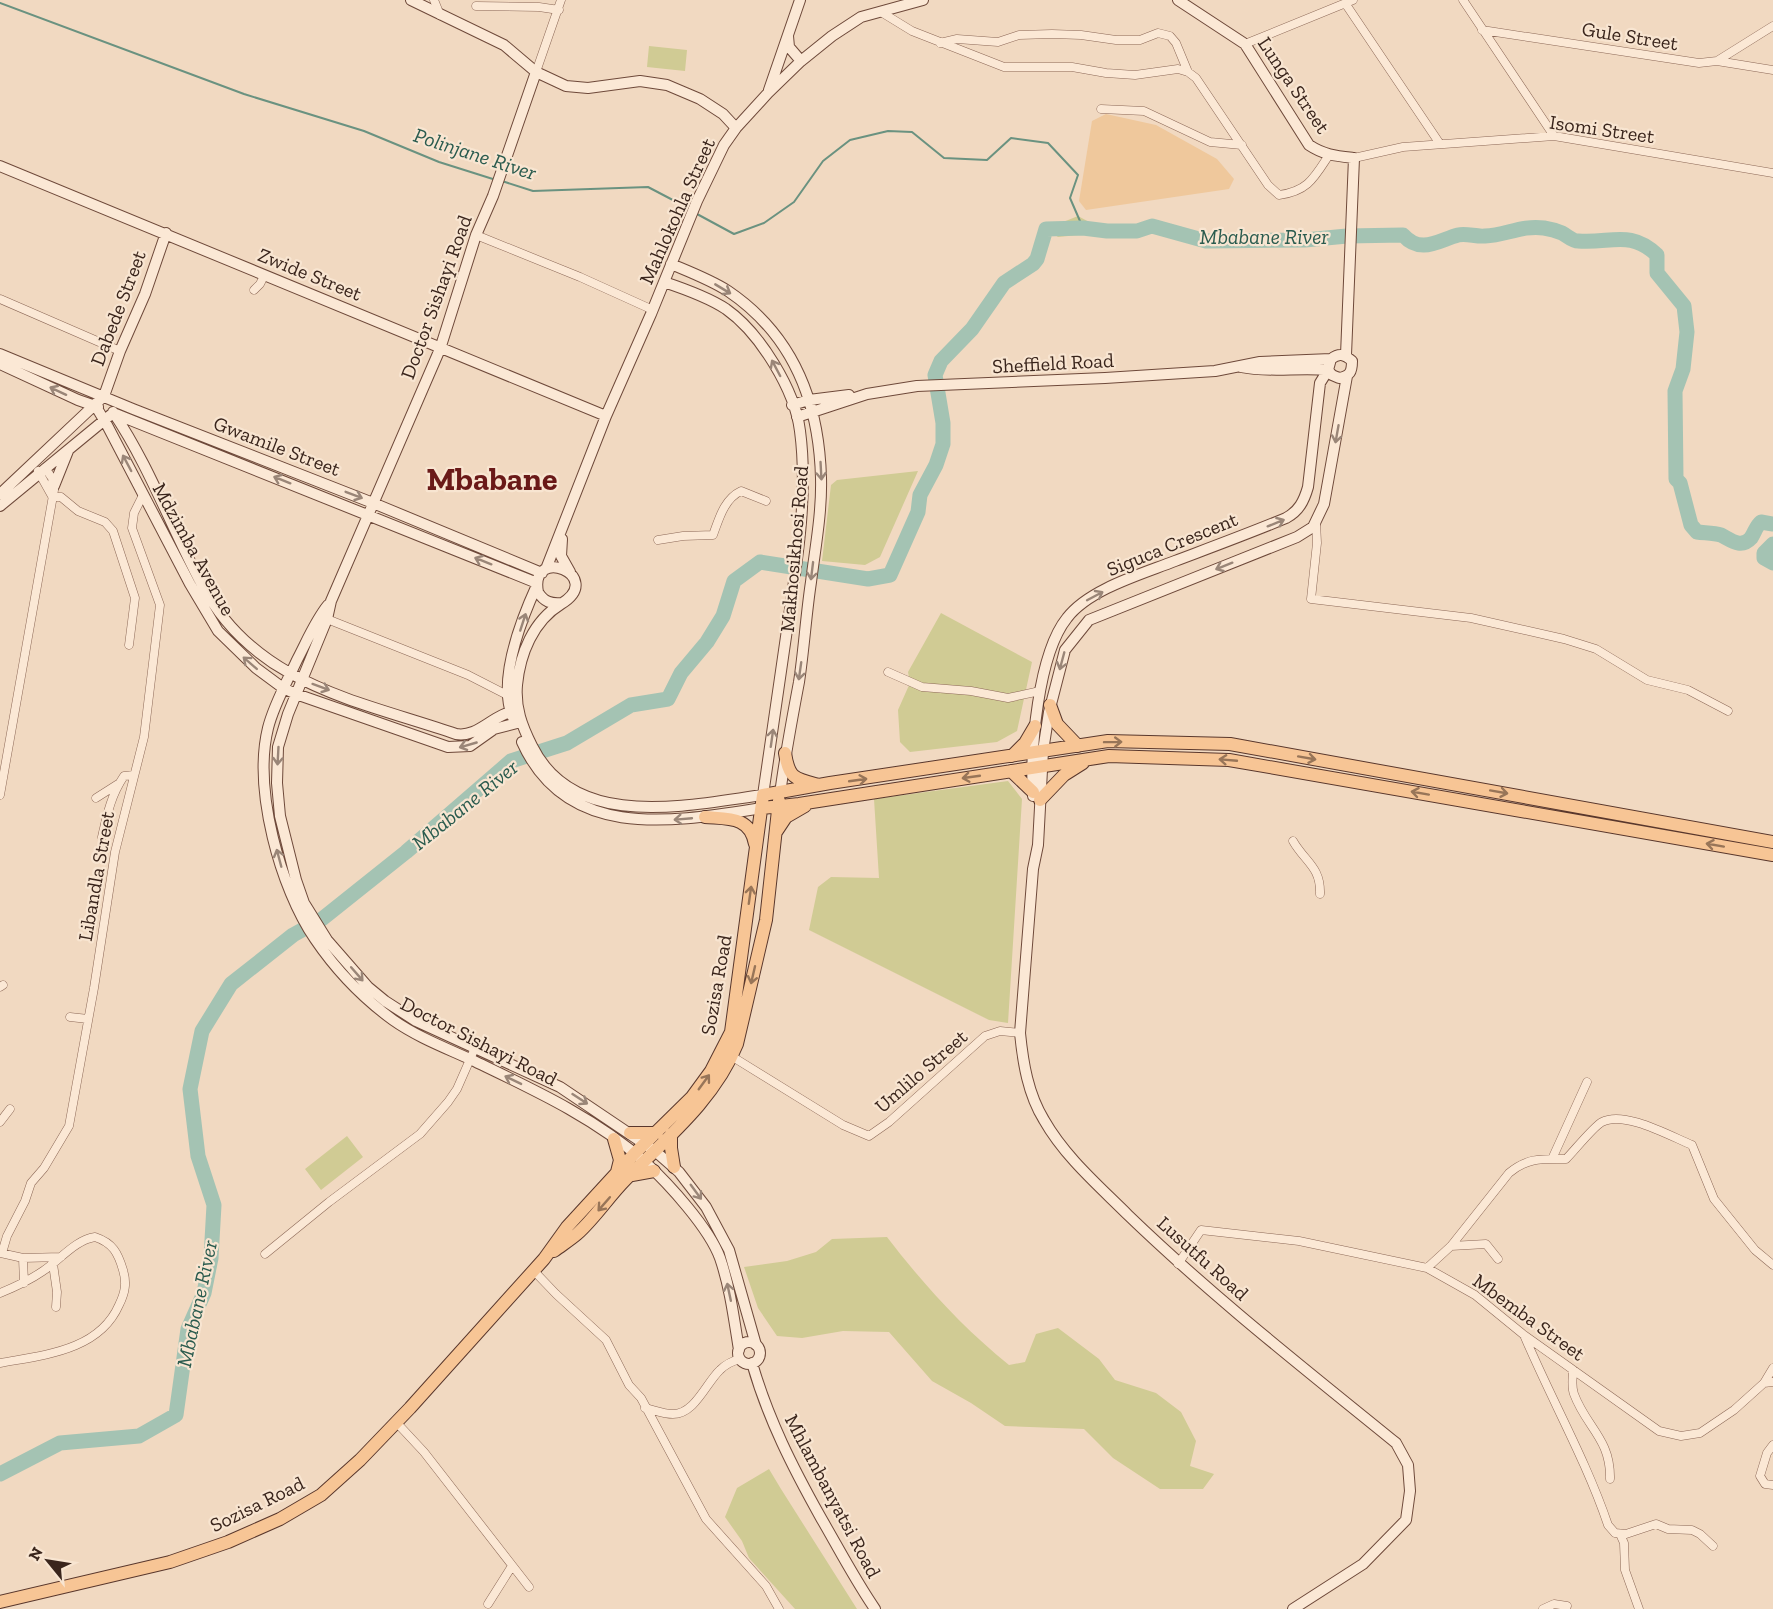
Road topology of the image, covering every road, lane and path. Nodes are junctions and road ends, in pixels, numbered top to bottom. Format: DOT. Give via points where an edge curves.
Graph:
graph roads {
  1 [pos="411,0"];
  2 [pos="434,0"];
  3 [pos="561,0"];
  4 [pos="800,0"];
  5 [pos="923,0"];
  6 [pos="1179,0"];
  7 [pos="1463,0"];
  8 [pos="1349,1"];
  9 [pos="476,6"];
  10 [pos="559,10"];
  11 [pos="881,12"];
  12 [pos="440,15"];
  13 [pos="1773,26"];
  14 [pos="1482,30"];
  15 [pos="788,36"];
  16 [pos="940,43"];
  17 [pos="1245,44"];
  18 [pos="801,61"];
  19 [pos="1717,61"];
  20 [pos="1773,70"];
  21 [pos="536,72"];
  22 [pos="1188,72"];
  23 [pos="768,93"];
  24 [pos="1101,109"];
  25 [pos="736,129"];
  26 [pos="1554,136"];
  27 [pos="1440,144"];
  28 [pos="1242,145"];
  29 [pos="1329,155"];
  30 [pos="1354,158"];
  31 [pos="0,166"];
  32 [pos="1773,173"];
  33 [pos="166,233"];
  34 [pos="476,235"];
  35 [pos="671,264"];
  36 [pos="264,276"];
  37 [pos="664,282"];
  38 [pos="254,290"];
  39 [pos="0,299"];
  40 [pos="652,310"];
  41 [pos="440,349"];
  42 [pos="120,351"];
  43 [pos="0,354"];
  44 [pos="1346,355"];
  45 [pos="0,364"];
  46 [pos="1329,364"];
  47 [pos="1240,367"];
  48 [pos="1305,367"];
  49 [pos="1347,376"];
  50 [pos="1319,390"];
  51 [pos="867,394"];
  52 [pos="104,396"];
  53 [pos="809,400"];
  54 [pos="95,405"];
  55 [pos="792,405"];
  56 [pos="813,412"];
  57 [pos="108,416"];
  58 [pos="606,416"];
  59 [pos="797,417"];
  60 [pos="123,421"];
  61 [pos="64,435"];
  62 [pos="78,440"];
  63 [pos="70,448"];
  64 [pos="39,468"];
  65 [pos="53,491"];
  66 [pos="0,494"];
  67 [pos="143,495"];
  68 [pos="766,501"];
  69 [pos="373,503"];
  70 [pos="0,506"];
  71 [pos="1299,508"];
  72 [pos="368,515"];
  73 [pos="1316,521"];
  74 [pos="564,524"];
  75 [pos="658,540"];
  76 [pos="570,572"];
  77 [pos="541,577"];
  78 [pos="331,601"];
  79 [pos="562,603"];
  80 [pos="327,619"];
  81 [pos="129,645"];
  82 [pos="888,672"];
  83 [pos="290,675"];
  84 [pos="301,680"];
  85 [pos="283,688"];
  86 [pos="1040,691"];
  87 [pos="296,694"];
  88 [pos="511,697"];
  89 [pos="1050,705"];
  90 [pos="1728,711"];
  91 [pos="516,717"];
  92 [pos="1035,726"];
  93 [pos="1078,746"];
  94 [pos="785,753"];
  95 [pos="1012,756"];
  96 [pos="1037,759"];
  97 [pos="1089,759"];
  98 [pos="539,766"];
  99 [pos="1011,771"];
  100 [pos="134,775"];
  101 [pos="119,784"];
  102 [pos="823,785"];
  103 [pos="780,794"];
  104 [pos="0,795"];
  105 [pos="1036,796"];
  106 [pos="96,798"];
  107 [pos="762,802"];
  108 [pos="814,802"];
  109 [pos="778,807"];
  110 [pos="705,817"];
  111 [pos="775,834"];
  112 [pos="102,837"];
  113 [pos="1293,841"];
  114 [pos="1773,842"];
  115 [pos="756,851"];
  116 [pos="1773,855"];
  117 [pos="1320,894"];
  118 [pos="302,908"];
  119 [pos="317,934"];
  120 [pos="70,1017"];
  121 [pos="88,1020"];
  122 [pos="1020,1033"];
  123 [pos="476,1048"];
  124 [pos="727,1054"];
  125 [pos="469,1059"];
  126 [pos="1587,1082"];
  127 [pos="560,1087"];
  128 [pos="562,1104"];
  129 [pos="10,1109"];
  130 [pos="0,1122"];
  131 [pos="630,1133"];
  132 [pos="657,1133"];
  133 [pos="671,1134"];
  134 [pos="614,1138"];
  135 [pos="650,1147"];
  136 [pos="639,1158"];
  137 [pos="1552,1159"];
  138 [pos="674,1167"];
  139 [pos="654,1171"];
  140 [pos="624,1174"];
  141 [pos="1451,1246"];
  142 [pos="1,1253"];
  143 [pos="265,1254"];
  144 [pos="61,1257"];
  145 [pos="23,1258"];
  146 [pos="1498,1259"];
  147 [pos="53,1264"];
  148 [pos="1178,1264"];
  149 [pos="1773,1265"];
  150 [pos="1427,1268"];
  151 [pos="533,1270"];
  152 [pos="24,1283"];
  153 [pos="0,1293"];
  154 [pos="56,1307"];
  155 [pos="1524,1335"];
  156 [pos="756,1345"];
  157 [pos="740,1354"];
  158 [pos="0,1363"];
  159 [pos="752,1363"];
  160 [pos="1773,1368"];
  161 [pos="1573,1370"];
  162 [pos="1773,1382"];
  163 [pos="1764,1383"];
  164 [pos="645,1408"];
  165 [pos="396,1422"];
  166 [pos="1773,1445"];
  167 [pos="1611,1479"];
  168 [pos="1773,1485"];
  169 [pos="1620,1534"];
  170 [pos="1713,1546"];
  171 [pos="512,1566"];
  172 [pos="529,1587"];
  173 [pos="0,1602"];
  174 [pos="488,1604"];
  175 [pos="1567,1606"];
  176 [pos="779,1609"];
  177 [pos="875,1609"];
  178 [pos="1293,1609"];
  179 [pos="1543,1609"];
  180 [pos="1639,1609"];
  1 -- 12 [label="main road"];
  2 -- 12 [label="street"];
  3 -- 10 [label="street, Doctor Sishayi Road"];
  4 -- 15 [label="main road"];
  5 -- 11 [label="main road, Mahlokohla Street"];
  6 -- 17 [label="main road, Lunga Street"];
  7 -- 14 [label="street"];
  8 -- 17 [label="street"];
  8 -- 27 [label="street"];
  9 -- 10 [label="street" via="539,6"];
  10 -- 21 [label="street, Doctor Sishayi Road"];
  11 -- 16 [label="street"];
  11 -- 18 [label="main road, Mahlokohla Street" via="861,17"];
  12 -- 21 [label="main road" via="504,45"];
  13 -- 19 [label="street"];
  14 -- 19 [label="street, Gule Street" via="1699,63"];
  14 -- 26 [label="street"];
  15 -- 18 [label="main road" via="789,46"];
  15 -- 23 [label="main road"];
  16 -- 22 [label="street" via="1004,67 1072,67 1135,75 1178,69"];
  16 -- 22 [label="street" via="957,39 998,42 1019,35 1052,34 1140,40 1158,33 1176,42"];
  17 -- 29 [label="main road, Lunga Street" via="1309,145"];
  18 -- 23 [label="main road, Mahlokohla Street"];
  19 -- 20 [label="street, Gule Street"];
  21 -- 25 [label="main road" via="566,86 588,88 640,81 667,86 700,99 723,114"];
  21 -- 34 [label="main road, Doctor Sishayi Road"];
  22 -- 28 [label="street"];
  23 -- 25 [label="main road, Mahlokohla Street"];
  24 -- 28 [label="street" via="1144,111 1210,142"];
  25 -- 35 [label="main road, Mahlokohla Street" via="697,201"];
  26 -- 27 [label="street, Isomi Street"];
  26 -- 32 [label="street, Isomi Street"];
  27 -- 30 [label="street, Isomi Street"];
  28 -- 29 [label="street" via="1279,195 1309,185"];
  29 -- 30 [label="main road, Lunga Street"];
  30 -- 44 [label="main road"];
  31 -- 33 [label="main road, Zwide Street"];
  33 -- 36 [label="main road, Zwide Street"];
  33 -- 42 [label="main road, Dabede Street"];
  34 -- 40 [label="street"];
  34 -- 41 [label="main road, Doctor Sishayi Road"];
  35 -- 37 [label="main road, Mahlokohla Street"];
  35 -- 53 [label="main road, Makhosikhosi Road, one-way" via="728,291 756,314 781,341"];
  36 -- 38 [label="street"];
  36 -- 41 [label="main road, Zwide Street"];
  37 -- 40 [label="main road, Mahlokohla Street"];
  55 -- 37 [label="main road, Makhosikhosi Road, one-way" via="773,362 743,324 726,309"];
  39 -- 42 [label="street"];
  40 -- 58 [label="main road, Mahlokohla Street"];
  41 -- 58 [label="main road, Zwide Street"];
  41 -- 69 [label="main road, Doctor Sishayi Road"];
  42 -- 52 [label="main road, Dabede Street"];
  43 -- 52 [label="main road, Gwamile Street"];
  44 -- 46 [label="main road" via="1338,354"];
  44 -- 49 [label="main road" via="1352,361"];
  54 -- 45 [label="main road, one-way"];
  46 -- 47 [label="main road" via="1260,362"];
  46 -- 48 [label="main road"];
  46 -- 49 [label="main road" via="1332,375"];
  46 -- 50 [label="main road"];
  47 -- 48 [label="main road" via="1257,371"];
  47 -- 51 [label="main road, Sheffield Road" via="1105,378 917,386"];
  48 -- 50 [label="main road"];
  49 -- 73 [label="main road, one-way" via="1324,504"];
  50 -- 71 [label="main road" via="1308,488"];
  51 -- 53 [label="main road, Sheffield Road"];
  51 -- 56 [label="main road, Sheffield Road"];
  52 -- 54 [label="main road"];
  52 -- 57 [label="main road, Mdzimba Avenue"];
  52 -- 69 [label="main road, Gwamile Street, one-way"];
  53 -- 55 [label="main road, Sheffield Road"];
  53 -- 56 [label="main road, Makhosikhosi Road"];
  54 -- 57 [label="main road, Mdzimba Avenue"];
  54 -- 61 [label="main road"];
  55 -- 59 [label="main road, Makhosikhosi Road"];
  56 -- 59 [label="main road, Sheffield Road"];
  56 -- 94 [label="main road, Makhosikhosi Road, one-way" via="821,480 799,681"];
  57 -- 60 [label="main road, Gwamile Street"];
  57 -- 62 [label="main road"];
  67 -- 57 [label="main road, Mdzimba Avenue, one-way"];
  58 -- 74 [label="main road, Mahlokohla Street"];
  107 -- 59 [label="main road, Makhosikhosi Road, one-way" via="794,584 803,482"];
  72 -- 60 [label="main road, Gwamile Street, one-way"];
  60 -- 83 [label="main road, Mdzimba Avenue" via="202,586 230,627"];
  61 -- 62 [label="main road"];
  61 -- 64 [label="main road"];
  62 -- 63 [label="main road"];
  63 -- 64 [label="main road"];
  63 -- 65 [label="main road"];
  64 -- 65 [label="street" via="52,478"];
  64 -- 66 [label="main road"];
  64 -- 70 [label="main road"];
  65 -- 81 [label="street" via="78,511 105,522 113,531 135,598"];
  65 -- 104 [label="street"];
  85 -- 67 [label="main road, Mdzimba Avenue, one-way" via="218,631"];
  67 -- 100 [label="street, Libandla Street" via="132,528 160,605 144,737"];
  68 -- 75 [label="street" via="741,492 725,505 713,535"];
  69 -- 72 [label="main road, Doctor Sishayi Road"];
  69 -- 77 [label="main road, Gwamile Street"];
  71 -- 73 [label="main road"];
  86 -- 71 [label="main road, Siguca Crescent, one-way" via="1053,642 1066,618 1083,603 1119,583 1286,518"];
  77 -- 72 [label="main road, Gwamile Street, one-way"];
  72 -- 78 [label="main road, Doctor Sishayi Road"];
  73 -- 89 [label="main road, Siguca Crescent, one-way" via="1297,537 1089,620 1065,650"];
  73 -- 90 [label="street" via="1311,599 1470,618 1564,639 1596,649 1647,680 1688,690"];
  74 -- 76 [label="main road, Mahlokohla Street" via="560,549"];
  74 -- 77 [label="main road, Mahlokohla Street"];
  76 -- 77 [label="main road" via="558,566"];
  76 -- 79 [label="main road" via="574,590"];
  77 -- 79 [label="main road" via="541,597 546,602"];
  88 -- 77 [label="main road, Mahlokohla Street, one-way" via="510,668"];
  78 -- 80 [label="main road, Doctor Sishayi Road"];
  78 -- 83 [label="main road, Doctor Sishayi Road" via="319,616"];
  79 -- 88 [label="main road" via="532,633"];
  80 -- 84 [label="main road, Doctor Sishayi Road"];
  80 -- 88 [label="street" via="468,675"];
  82 -- 86 [label="street" via="922,687 1008,698"];
  83 -- 84 [label="main road, Mdzimba Avenue"];
  83 -- 85 [label="main road, Doctor Sishayi Road"];
  84 -- 87 [label="main road, Doctor Sishayi Road"];
  84 -- 91 [label="main road, Mdzimba Avenue, one-way" via="462,735 470,734 498,715"];
  85 -- 87 [label="main road, Mdzimba Avenue"];
  118 -- 85 [label="main road, Doctor Sishayi Road, one-way" via="282,870 267,808 264,750 268,726"];
  86 -- 92 [label="main road, Siguca Crescent"];
  91 -- 87 [label="main road, Mdzimba Avenue, one-way" via="470,746 448,747"];
  87 -- 118 [label="main road, Doctor Sishayi Road, one-way" via="280,734 277,776 282,825"];
  88 -- 91 [label="main road"];
  89 -- 93 [label="main road" via="1057,724"];
  89 -- 96 [label="main road, Siguca Crescent"];
  91 -- 98 [label="main road"];
  92 -- 95 [label="main road"];
  92 -- 96 [label="main road, Siguca Crescent"];
  93 -- 96 [label="main road"];
  93 -- 114 [label="main road, one-way" via="1108,741 1230,744"];
  94 -- 102 [label="main road" via="787,769 796,778"];
  94 -- 103 [label="main road, Makhosikhosi Road"];
  95 -- 96 [label="main road"];
  102 -- 95 [label="main road, one-way"];
  96 -- 97 [label="main road"];
  96 -- 99 [label="main road"];
  96 -- 105 [label="main road, Lusutfu Road"];
  97 -- 105 [label="main road"];
  116 -- 97 [label="main road, one-way" via="1229,760 1109,756"];
  98 -- 107 [label="main road" via="578,793 639,809"];
  110 -- 98 [label="main road, one-way" via="663,821 609,815 555,789"];
  99 -- 105 [label="main road"];
  99 -- 108 [label="main road, one-way"];
  100 -- 101 [label="street" via="124,776"];
  100 -- 121 [label="street, Libandla Street" via="115,852"];
  101 -- 106 [label="street"];
  101 -- 112 [label="street"];
  102 -- 103 [label="main road"];
  103 -- 107 [label="main road"];
  103 -- 109 [label="main road, Sozisa Road"];
  105 -- 122 [label="main road, Lusutfu Road" via="1038,845"];
  107 -- 109 [label="main road"];
  107 -- 110 [label="main road"];
  107 -- 115 [label="main road, Sozisa Road"];
  108 -- 109 [label="main road"];
  108 -- 111 [label="main road" via="786,817"];
  109 -- 111 [label="main road, Sozisa Road"];
  110 -- 115 [label="main road" via="742,822 750,827"];
  111 -- 124 [label="main road, Sozisa Road, one-way" via="765,920 737,1044"];
  113 -- 117 [label="street" via="1317,871"];
  124 -- 115 [label="main road, Sozisa Road, one-way"];
  118 -- 119 [label="main road, Doctor Sishayi Road"];
  119 -- 123 [label="main road, Doctor Sishayi Road, one-way" via="385,1001"];
  119 -- 125 [label="main road, Doctor Sishayi Road" via="359,992 393,1020"];
  120 -- 121 [label="street"];
  121 -- 142 [label="street, Libandla Street" via="69,1126 31,1183"];
  122 -- 124 [label="street, Umlilo Street" via="1000,1031 985,1036 890,1122 869,1136 843,1125"];
  122 -- 148 [label="main road, Lusutfu Road" via="1035,1103 1045,1122 1073,1160"];
  123 -- 125 [label="street"];
  123 -- 127 [label="main road, Doctor Sishayi Road"];
  132 -- 124 [label="main road, Sozisa Road, one-way"];
  124 -- 133 [label="main road, Sozisa Road" via="720,1079"];
  128 -- 125 [label="main road, Doctor Sishayi Road, one-way"];
  125 -- 143 [label="street" via="457,1089 420,1134"];
  126 -- 137 [label="street"];
  127 -- 128 [label="main road" via="558,1097"];
  127 -- 131 [label="main road, Doctor Sishayi Road, one-way"];
  128 -- 134 [label="main road, Doctor Sishayi Road"];
  129 -- 130 [label="street"];
  131 -- 132 [label="main road"];
  131 -- 135 [label="main road, Doctor Sishayi Road"];
  132 -- 135 [label="main road, Sozisa Road"];
  133 -- 135 [label="main road, Sozisa Road"];
  133 -- 138 [label="main road"];
  134 -- 136 [label="main road, Doctor Sishayi Road"];
  134 -- 140 [label="main road"];
  135 -- 136 [label="main road, Sozisa Road"];
  135 -- 138 [label="main road"];
  136 -- 139 [label="main road"];
  136 -- 140 [label="main road, Sozisa Road"];
  137 -- 141 [label="street" via="1518,1165"];
  137 -- 149 [label="street" via="1566,1159 1601,1122 1616,1118 1692,1145 1714,1199 1755,1250"];
  138 -- 156 [label="main road, one-way" via="706,1207 729,1250"];
  139 -- 140 [label="main road"];
  157 -- 139 [label="main road, one-way" via="719,1256 705,1231"];
  140 -- 151 [label="main road, Sozisa Road" via="578,1234"];
  141 -- 146 [label="street" via="1486,1244"];
  141 -- 150 [label="street"];
  142 -- 145 [label="street"];
  144 -- 145 [label="street"];
  144 -- 147 [label="street"];
  144 -- 158 [label="street" via="95,1237 117,1251 126,1278 125,1293 116,1313 84,1342 64,1351"];
  145 -- 152 [label="street"];
  147 -- 152 [label="street"];
  147 -- 154 [label="street"];
  148 -- 150 [label="street, Mbemba Street" via="1201,1230 1299,1241"];
  148 -- 178 [label="main road, Lusutfu Road" via="1396,1443 1407,1465 1410,1491 1406,1520 1364,1564"];
  150 -- 155 [label="street, Mbemba Street" via="1475,1295"];
  151 -- 164 [label="street" via="606,1340"];
  151 -- 165 [label="main road, Sozisa Road"];
  152 -- 153 [label="street"];
  155 -- 161 [label="street, Mbemba Street"];
  155 -- 169 [label="street" via="1608,1525"];
  156 -- 157 [label="main road" via="747,1343"];
  156 -- 159 [label="main road" via="759,1357"];
  157 -- 159 [label="main road" via="745,1363"];
  157 -- 164 [label="street" via="720,1370 683,1412 673,1414"];
  159 -- 177 [label="main road, Mhlambanyatsi Road" via="787,1457"];
  160 -- 163 [label="street, Mbemba Street"];
  161 -- 163 [label="street, Mbemba Street" via="1659,1431 1681,1436 1700,1433"];
  161 -- 167 [label="street" via="1573,1393 1609,1455"];
  162 -- 163 [label="street"];
  164 -- 176 [label="street" via="706,1519 766,1586"];
  165 -- 171 [label="street"];
  165 -- 173 [label="main road, Sozisa Road" via="321,1495 280,1519 170,1562"];
  166 -- 168 [label="street" via="1760,1476 1765,1484"];
  169 -- 170 [label="street" via="1656,1524 1692,1530"];
  169 -- 180 [label="street" via="1625,1570"];
  171 -- 172 [label="street"];
  171 -- 174 [label="street"];
  175 -- 179 [label="street" via="1554,1604"];
}
